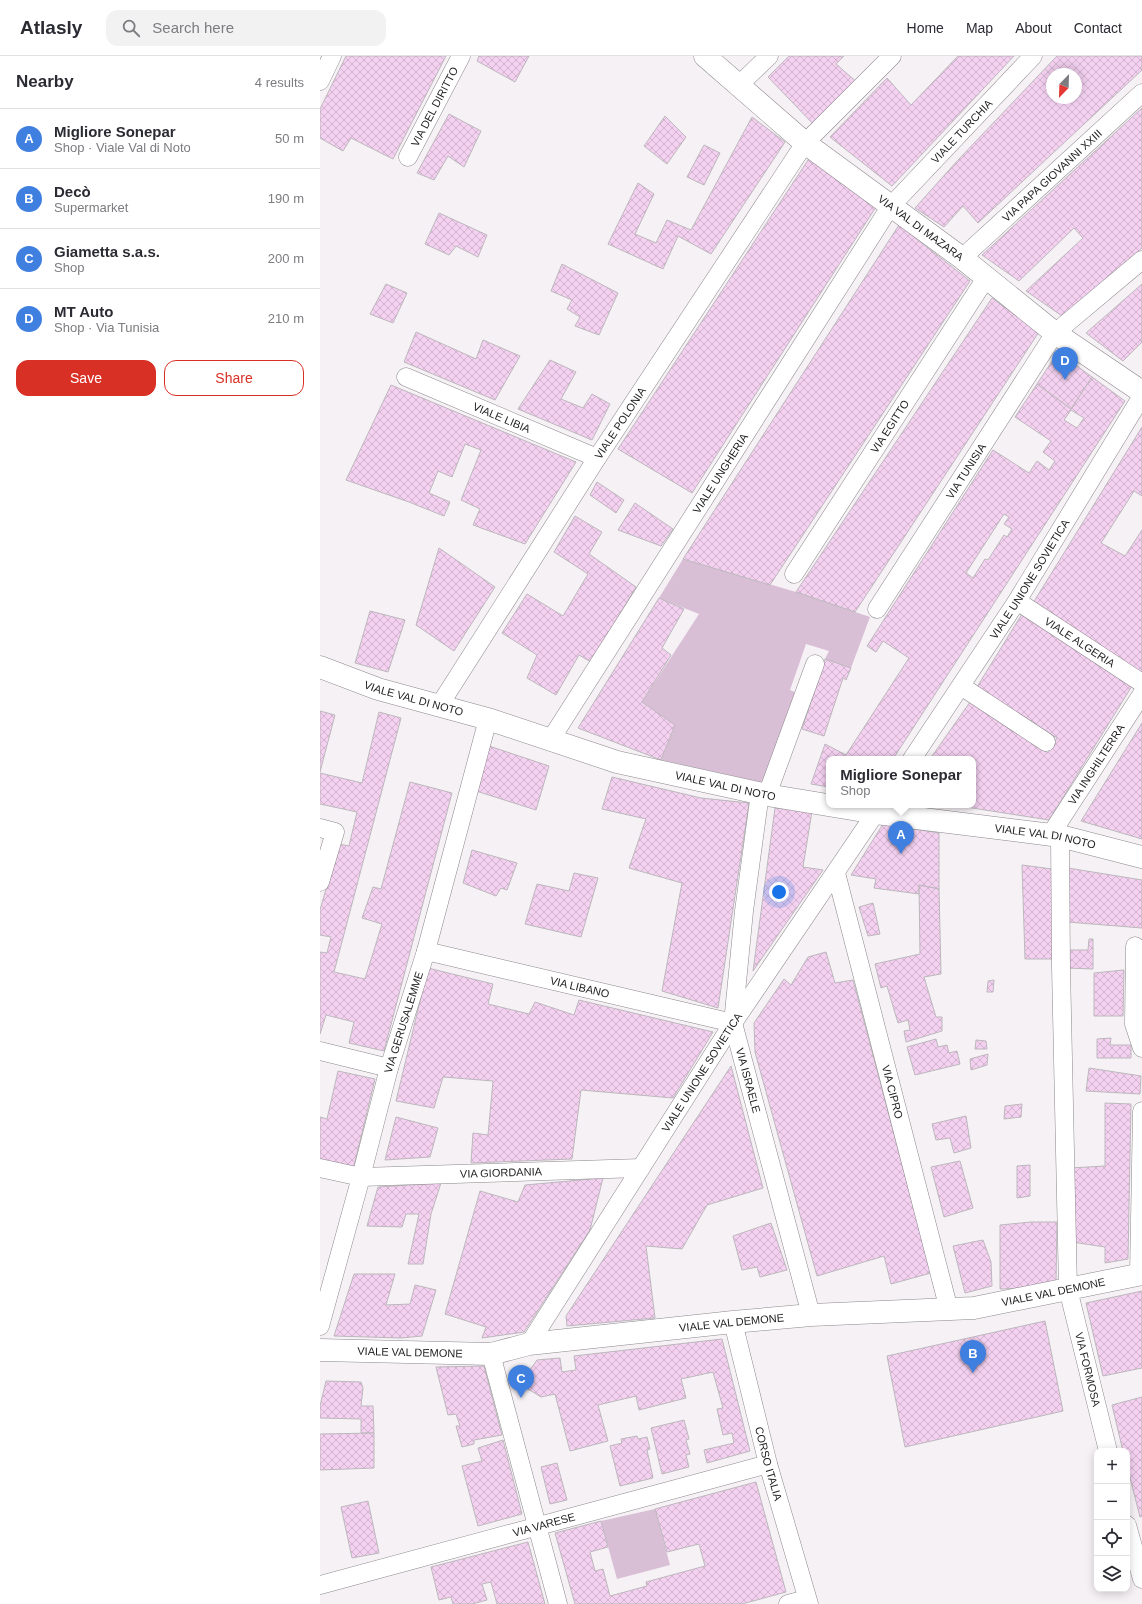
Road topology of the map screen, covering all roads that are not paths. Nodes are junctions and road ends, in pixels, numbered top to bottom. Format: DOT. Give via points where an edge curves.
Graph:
graph roads {
  1 [pos="332,56"];
  2 [pos="461,56"];
  3 [pos="705,56"];
  4 [pos="769,56"];
  5 [pos="892,56"];
  6 [pos="1033,56"];
  7 [pos="320,81"];
  8 [pos="739,86"];
  9 [pos="1142,93"];
  10 [pos="805,143"];
  11 [pos="408,157"];
  12 [pos="890,207"];
  13 [pos="962,258"];
  14 [pos="1142,260"];
  15 [pos="986,278"];
  16 [pos="1055,333"];
  17 [pos="406,377"];
  18 [pos="1142,392"];
  19 [pos="1142,396"];
  20 [pos="597,458"];
  21 [pos="794,574"];
  22 [pos="1017,601"];
  23 [pos="877,609"];
  24 [pos="815,664"];
  25 [pos="320,667"];
  26 [pos="1142,683"];
  27 [pos="961,686"];
  28 [pos="1142,694"];
  29 [pos="439,706"];
  30 [pos="488,719"];
  31 [pos="551,739"];
  32 [pos="1046,742"];
  33 [pos="914,756"];
  34 [pos="763,794"];
  35 [pos="826,802"];
  36 [pos="878,809"];
  37 [pos="328,830"];
  38 [pos="1056,835"];
  39 [pos="1142,857"];
  40 [pos="836,874"];
  41 [pos="320,882"];
  42 [pos="1135,946"];
  43 [pos="426,951"];
  44 [pos="733,1023"];
  45 [pos="1142,1048"];
  46 [pos="320,1051"];
  47 [pos="389,1068"];
  48 [pos="1142,1111"];
  49 [pos="320,1168"];
  50 [pos="641,1168"];
  51 [pos="361,1177"];
  52 [pos="1140,1274"];
  53 [pos="1068,1289"];
  54 [pos="949,1310"];
  55 [pos="811,1315"];
  56 [pos="733,1322"];
  57 [pos="320,1326"];
  58 [pos="529,1344"];
  59 [pos="320,1350"];
  60 [pos="491,1354"];
  61 [pos="1107,1448"];
  62 [pos="768,1464"];
  63 [pos="538,1526"];
  64 [pos="1133,1529"];
  65 [pos="1142,1579"];
  66 [pos="320,1586"];
  67 [pos="808,1602"];
  68 [pos="558,1604"];
  69 [pos="788,1604"];
  1 -- 7 [label="street"];
  2 -- 11 [label="street, VIA DEL DIRITTO"];
  3 -- 8 [label="street, VIA VAL DI MAZARA"];
  4 -- 8 [label="street"];
  5 -- 10 [label="street, VIALE POLONIA"];
  6 -- 12 [label="street, VIALE TURCHIA"];
  8 -- 10 [label="street, VIA VAL DI MAZARA"];
  9 -- 13 [label="street, VIA PAPA GIOVANNI XXIII"];
  10 -- 12 [label="street, VIA VAL DI MAZARA"];
  10 -- 20 [label="street, VIALE POLONIA"];
  12 -- 13 [label="street, VIA VAL DI MAZARA"];
  12 -- 31 [label="street, VIALE UNGHERIA"];
  13 -- 15 [label="street, VIA VAL DI MAZARA"];
  14 -- 16 [label="street, VIA TUNISIA"];
  15 -- 16 [label="street, VIA VAL DI MAZARA"];
  15 -- 21 [label="street, VIA EGITTO"];
  16 -- 18 [label="street, VIA VAL DI MAZARA"];
  16 -- 23 [label="street, VIA TUNISIA"];
  17 -- 20 [label="street, VIALE LIBIA"];
  19 -- 22 [label="street, VIALE UNIONE SOVIETICA"];
  20 -- 29 [label="street, VIALE POLONIA"];
  22 -- 26 [label="street, VIALE ALGERIA"];
  22 -- 27 [label="street, VIALE UNIONE SOVIETICA"];
  24 -- 34 [label="street, VIA ISRAELE"];
  25 -- 29 [label="street, VIALE VAL DI NOTO" via="378,689"];
  27 -- 32 [label="street"];
  27 -- 33 [label="street, VIALE UNIONE SOVIETICA"];
  28 -- 38 [label="street, VIA INGHILTERRA"];
  29 -- 30 [label="street, VIALE VAL DI NOTO"];
  30 -- 31 [label="street, VIALE VAL DI NOTO"];
  30 -- 43 [label="street, VIA GERUSALEMME"];
  31 -- 34 [label="street, VIALE VAL DI NOTO" via="617,762"];
  34 -- 35 [label="street, VIALE VAL DI NOTO"];
  34 -- 44 [label="street, VIA ISRAELE" via="744,911"];
  36 -- 38 [label="street, VIALE VAL DI NOTO"];
  36 -- 40 [label="street, VIALE UNIONE SOVIETICA"];
  37 -- 41 [label="street"];
  38 -- 39 [label="street, VIALE VAL DI NOTO"];
  38 -- 53 [label="street, VIA FORMOSA"];
  40 -- 44 [label="street, VIALE UNIONE SOVIETICA"];
  40 -- 54 [label="street, VIA CIPRO"];
  42 -- 45 [label="street" via="1134,1024"];
  43 -- 44 [label="street, VIA LIBANO"];
  43 -- 47 [label="street, VIA GERUSALEMME"];
  44 -- 50 [label="street, VIALE UNIONE SOVIETICA"];
  44 -- 55 [label="street, VIA ISRAELE"];
  46 -- 47 [label="street"];
  47 -- 51 [label="street, VIA GERUSALEMME"];
  48 -- 52 [label="street"];
  49 -- 51 [label="street, VIA GIORDANIA"];
  50 -- 51 [label="street, VIA GIORDANIA"];
  50 -- 58 [label="street, VIALE UNIONE SOVIETICA"];
  51 -- 57 [label="street, VIA GERUSALEMME"];
  52 -- 53 [label="street, VIALE VAL DEMONE"];
  53 -- 54 [label="street, VIALE VAL DEMONE" via="974,1308"];
  53 -- 61 [label="street, VIA FORMOSA"];
  54 -- 55 [label="street, VIALE VAL DEMONE"];
  55 -- 56 [label="street, VIALE VAL DEMONE"];
  56 -- 58 [label="street, VIALE VAL DEMONE"];
  56 -- 62 [label="street, CORSO ITALIA"];
  58 -- 60 [label="street, VIALE VAL DEMONE"];
  59 -- 60 [label="street, VIALE VAL DEMONE"];
  60 -- 63 [label="street"];
  62 -- 63 [label="street, VIA VARESE"];
  62 -- 67 [label="street, CORSO ITALIA"];
  63 -- 66 [label="street, VIA VARESE"];
  63 -- 68 [label="street"];
  64 -- 65 [label="street"];
  67 -- 69 [label="street"];
}
